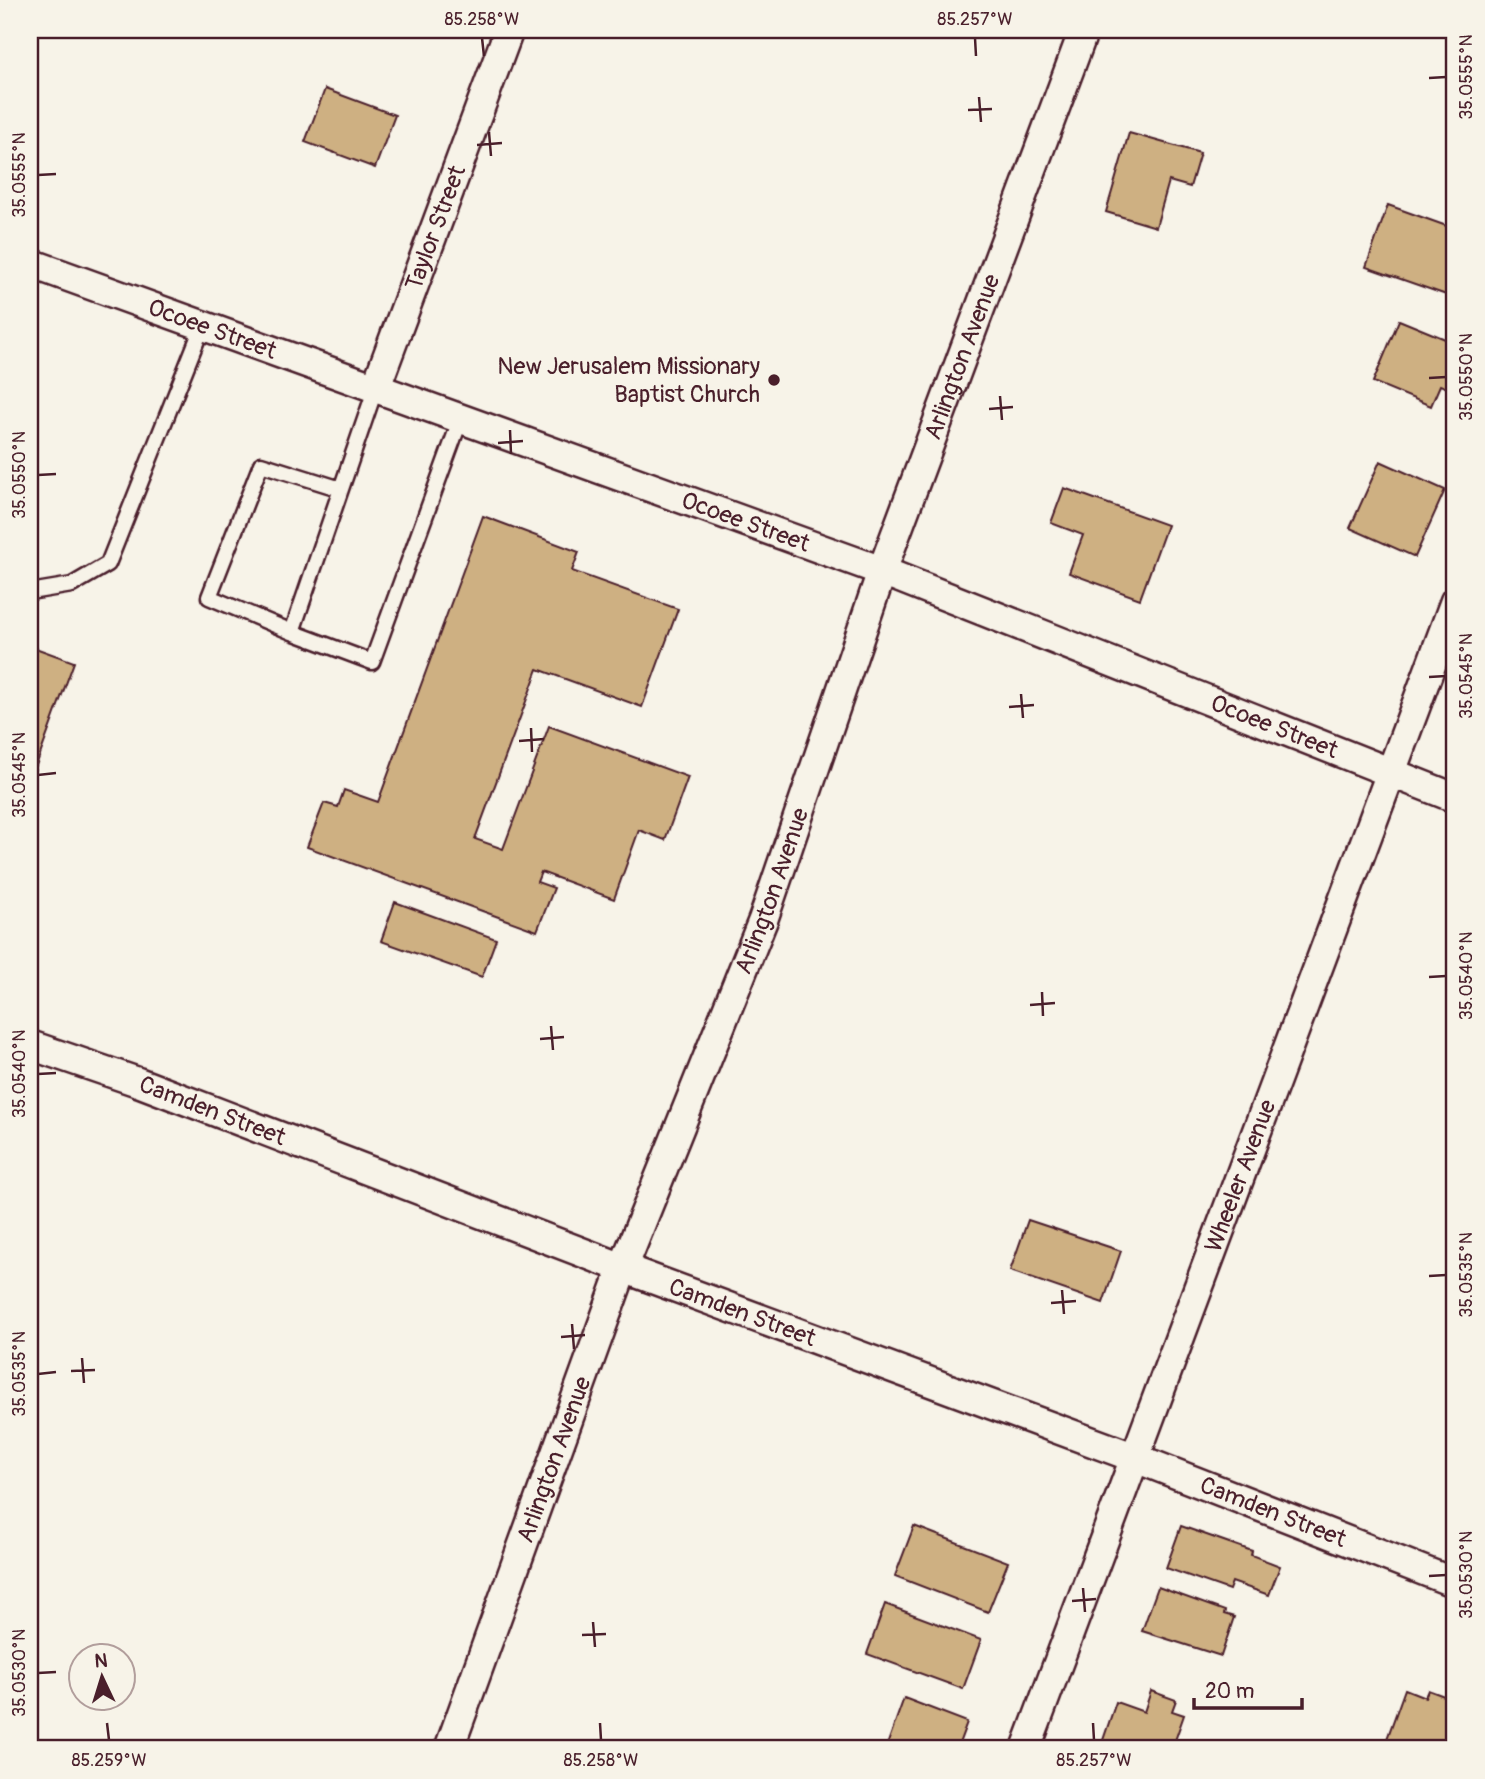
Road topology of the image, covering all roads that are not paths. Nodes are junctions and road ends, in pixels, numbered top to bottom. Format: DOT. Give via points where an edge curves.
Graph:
graph roads {
  1 [pos="509,30"];
  2 [pos="1084,30"];
  3 [pos="30,263"];
  4 [pos="203,325"];
  5 [pos="376,387"];
  6 [pos="461,418"];
  7 [pos="341,489"];
  8 [pos="882,571"];
  9 [pos="30,592"];
  10 [pos="1455,601"];
  11 [pos="292,632"];
  12 [pos="1389,772"];
  13 [pos="1455,798"];
  14 [pos="30,1045"];
  15 [pos="622,1268"];
  16 [pos="1133,1457"];
  17 [pos="1455,1583"];
  18 [pos="449,1749"];
  19 [pos="1027,1749"];
  1 -- 5 [label="street, Taylor Street"];
  2 -- 8 [label="street, Arlington Avenue"];
  3 -- 4 [label="street, Ocoee Street"];
  4 -- 5 [label="street, Ocoee Street"];
  4 -- 9 [label="lane" via="108,564 72,585"];
  5 -- 6 [label="street, Ocoee Street"];
  5 -- 7 [label="lane"];
  6 -- 8 [label="street, Ocoee Street"];
  6 -- 11 [label="lane" via="372,662"];
  7 -- 11 [label="lane"];
  7 -- 11 [label="lane" via="261,464 209,597"];
  8 -- 12 [label="street, Ocoee Street"];
  8 -- 15 [label="street, Arlington Avenue" via="763,920"];
  10 -- 12 [label="street, Wheeler Avenue"];
  12 -- 13 [label="street, Ocoee Street"];
  12 -- 16 [label="street, Wheeler Avenue"];
  14 -- 15 [label="street, Camden Street"];
  15 -- 16 [label="street, Camden Street"];
  15 -- 18 [label="street, Arlington Avenue"];
  16 -- 17 [label="street, Camden Street"];
  16 -- 19 [label="street, Wheeler Avenue"];
}
